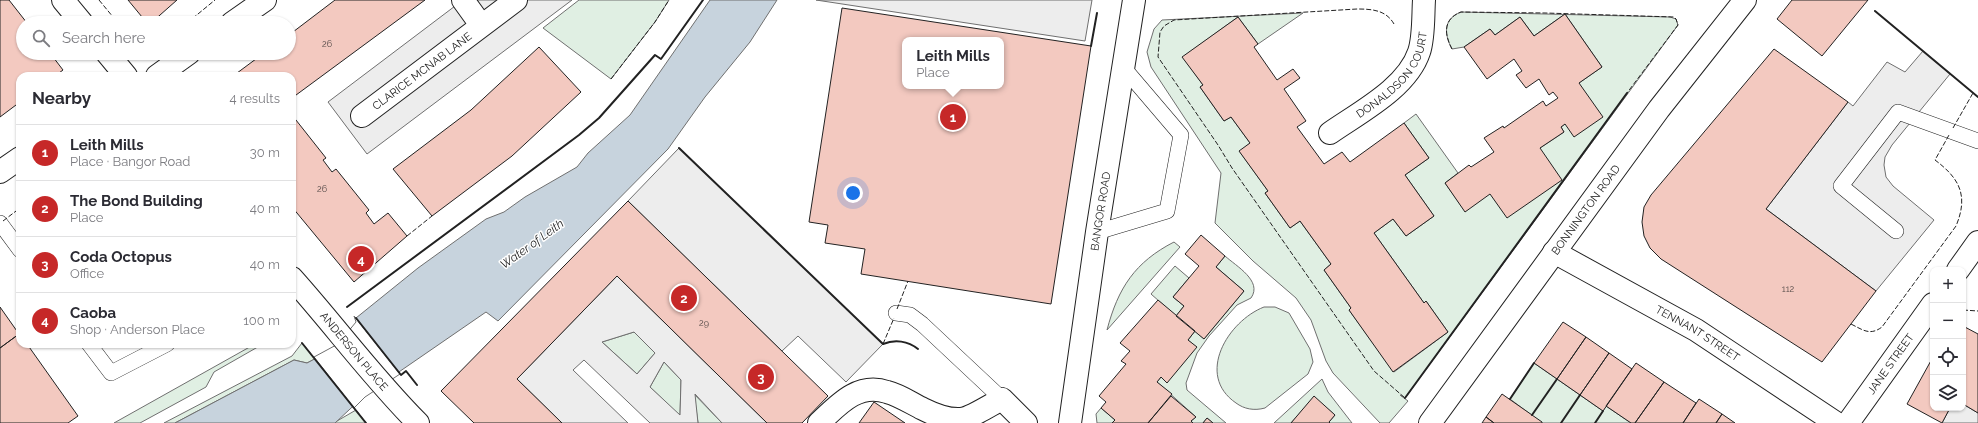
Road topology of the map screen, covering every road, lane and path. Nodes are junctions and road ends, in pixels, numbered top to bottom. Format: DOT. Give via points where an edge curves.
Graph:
graph roads {
  1 [pos="63,0"];
  2 [pos="265,0"];
  3 [pos="463,0"];
  4 [pos="516,0"];
  5 [pos="1134,0"];
  6 [pos="1424,0"];
  7 [pos="1745,0"];
  8 [pos="76,16"];
  9 [pos="242,16"];
  10 [pos="481,25"];
  11 [pos="112,60"];
  12 [pos="179,60"];
  13 [pos="1123,67"];
  14 [pos="123,72"];
  15 [pos="163,72"];
  16 [pos="362,116"];
  17 [pos="1330,133"];
  18 [pos="1978,141"];
  19 [pos="16,161"];
  20 [pos="0,172"];
  21 [pos="0,223"];
  22 [pos="1896,231"];
  23 [pos="1097,232"];
  24 [pos="1978,242"];
  25 [pos="16,245"];
  26 [pos="1554,252"];
  27 [pos="1960,267"];
  28 [pos="296,283"];
  29 [pos="1930,308"];
  30 [pos="896,313"];
  31 [pos="93,348"];
  32 [pos="159,348"];
  33 [pos="1002,399"];
  34 [pos="418,423"];
  35 [pos="820,423"];
  36 [pos="1026,423"];
  37 [pos="1070,423"];
  38 [pos="1430,423"];
  39 [pos="1836,423"];
  40 [pos="1848,423"];
  1 -- 8 [label="street"];
  2 -- 9 [label="street"];
  3 -- 10 [label="street, CLARICE MCNAB LANE"];
  4 -- 10 [label="street, CLARICE MCNAB LANE"];
  5 -- 13 [label="street, BANGOR ROAD"];
  6 -- 17 [label="street, DONALDSON COURT" via="1420,50 1414,65 1388,93"];
  7 -- 26 [label="street, BONNINGTON ROAD" via="1659,109"];
  10 -- 16 [label="street, CLARICE MCNAB LANE"];
  11 -- 14 [label="street"];
  12 -- 15 [label="street"];
  13 -- 23 [label="street, BANGOR ROAD"];
  13 -- 23 [label="lane" via="1181,135 1167,210"];
  18 -- 22 [label="lane" via="1898,112 1841,186"];
  19 -- 20 [label="street"];
  21 -- 25 [label="lane"];
  23 -- 37 [label="street, BANGOR ROAD"];
  24 -- 27 [label="street"];
  26 -- 38 [label="street, BONNINGTON ROAD"];
  26 -- 39 [label="street, TENNANT STREET" via="1696,330"];
  28 -- 34 [label="street, ANDERSON PLACE" via="396,402"];
  29 -- 40 [label="street, JANE STREET"];
  30 -- 33 [label="lane" via="910,315 922,324"];
  31 -- 32 [label="lane" via="111,373"];
  33 -- 35 [label="street" via="962,419 947,418 936,416 886,391 870,390 849,396"];
  33 -- 36 [label="street"];
}
